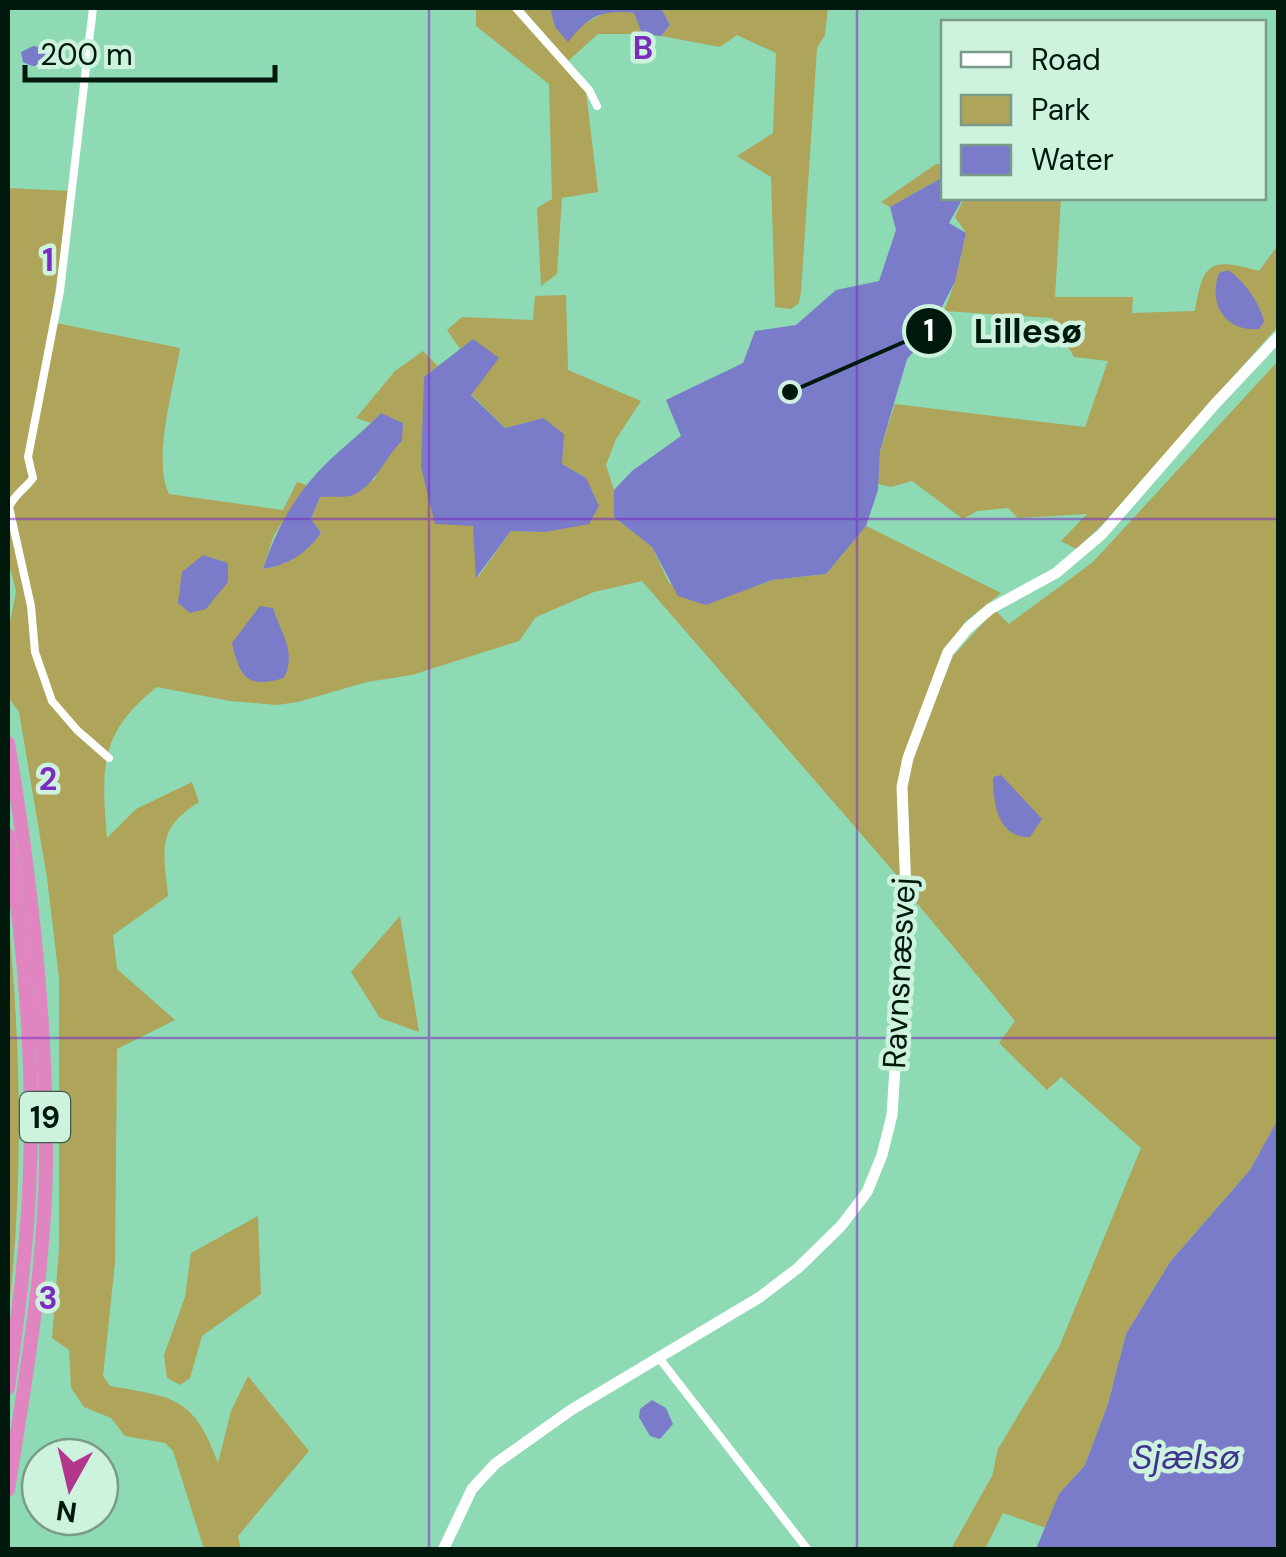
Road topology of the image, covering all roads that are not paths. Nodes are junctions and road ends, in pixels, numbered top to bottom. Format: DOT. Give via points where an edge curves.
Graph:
graph roads {
  1 [pos="92,8"];
  2 [pos="516,8"];
  3 [pos="597,106"];
  4 [pos="1278,338"];
  5 [pos="8,743"];
  6 [pos="110,758"];
  7 [pos="8,835"];
  8 [pos="659,1358"];
  9 [pos="8,1388"];
  10 [pos="8,1490"];
  11 [pos="442,1550"];
  12 [pos="808,1550"];
  1 -- 6 [label="street" via="60,291 28,456 34,478 9,508 35,652 52,701"];
  2 -- 3 [label="street"];
  4 -- 8 [label="main road, Ravnsnæsvej" via="1102,534 1056,572 990,609 948,652 902,786 906,894 892,1115 882,1156 841,1226 798,1268"];
  5 -- 10 [label="highway, 19" via="28,861 42,1012 46,1168 34,1324"];
  7 -- 9 [label="highway, 19" via="26,1014 30,1168"];
  8 -- 11 [label="main road, Ravnsnæsvej" via="495,1464 472,1490"];
  8 -- 12 [label="street"];
}
